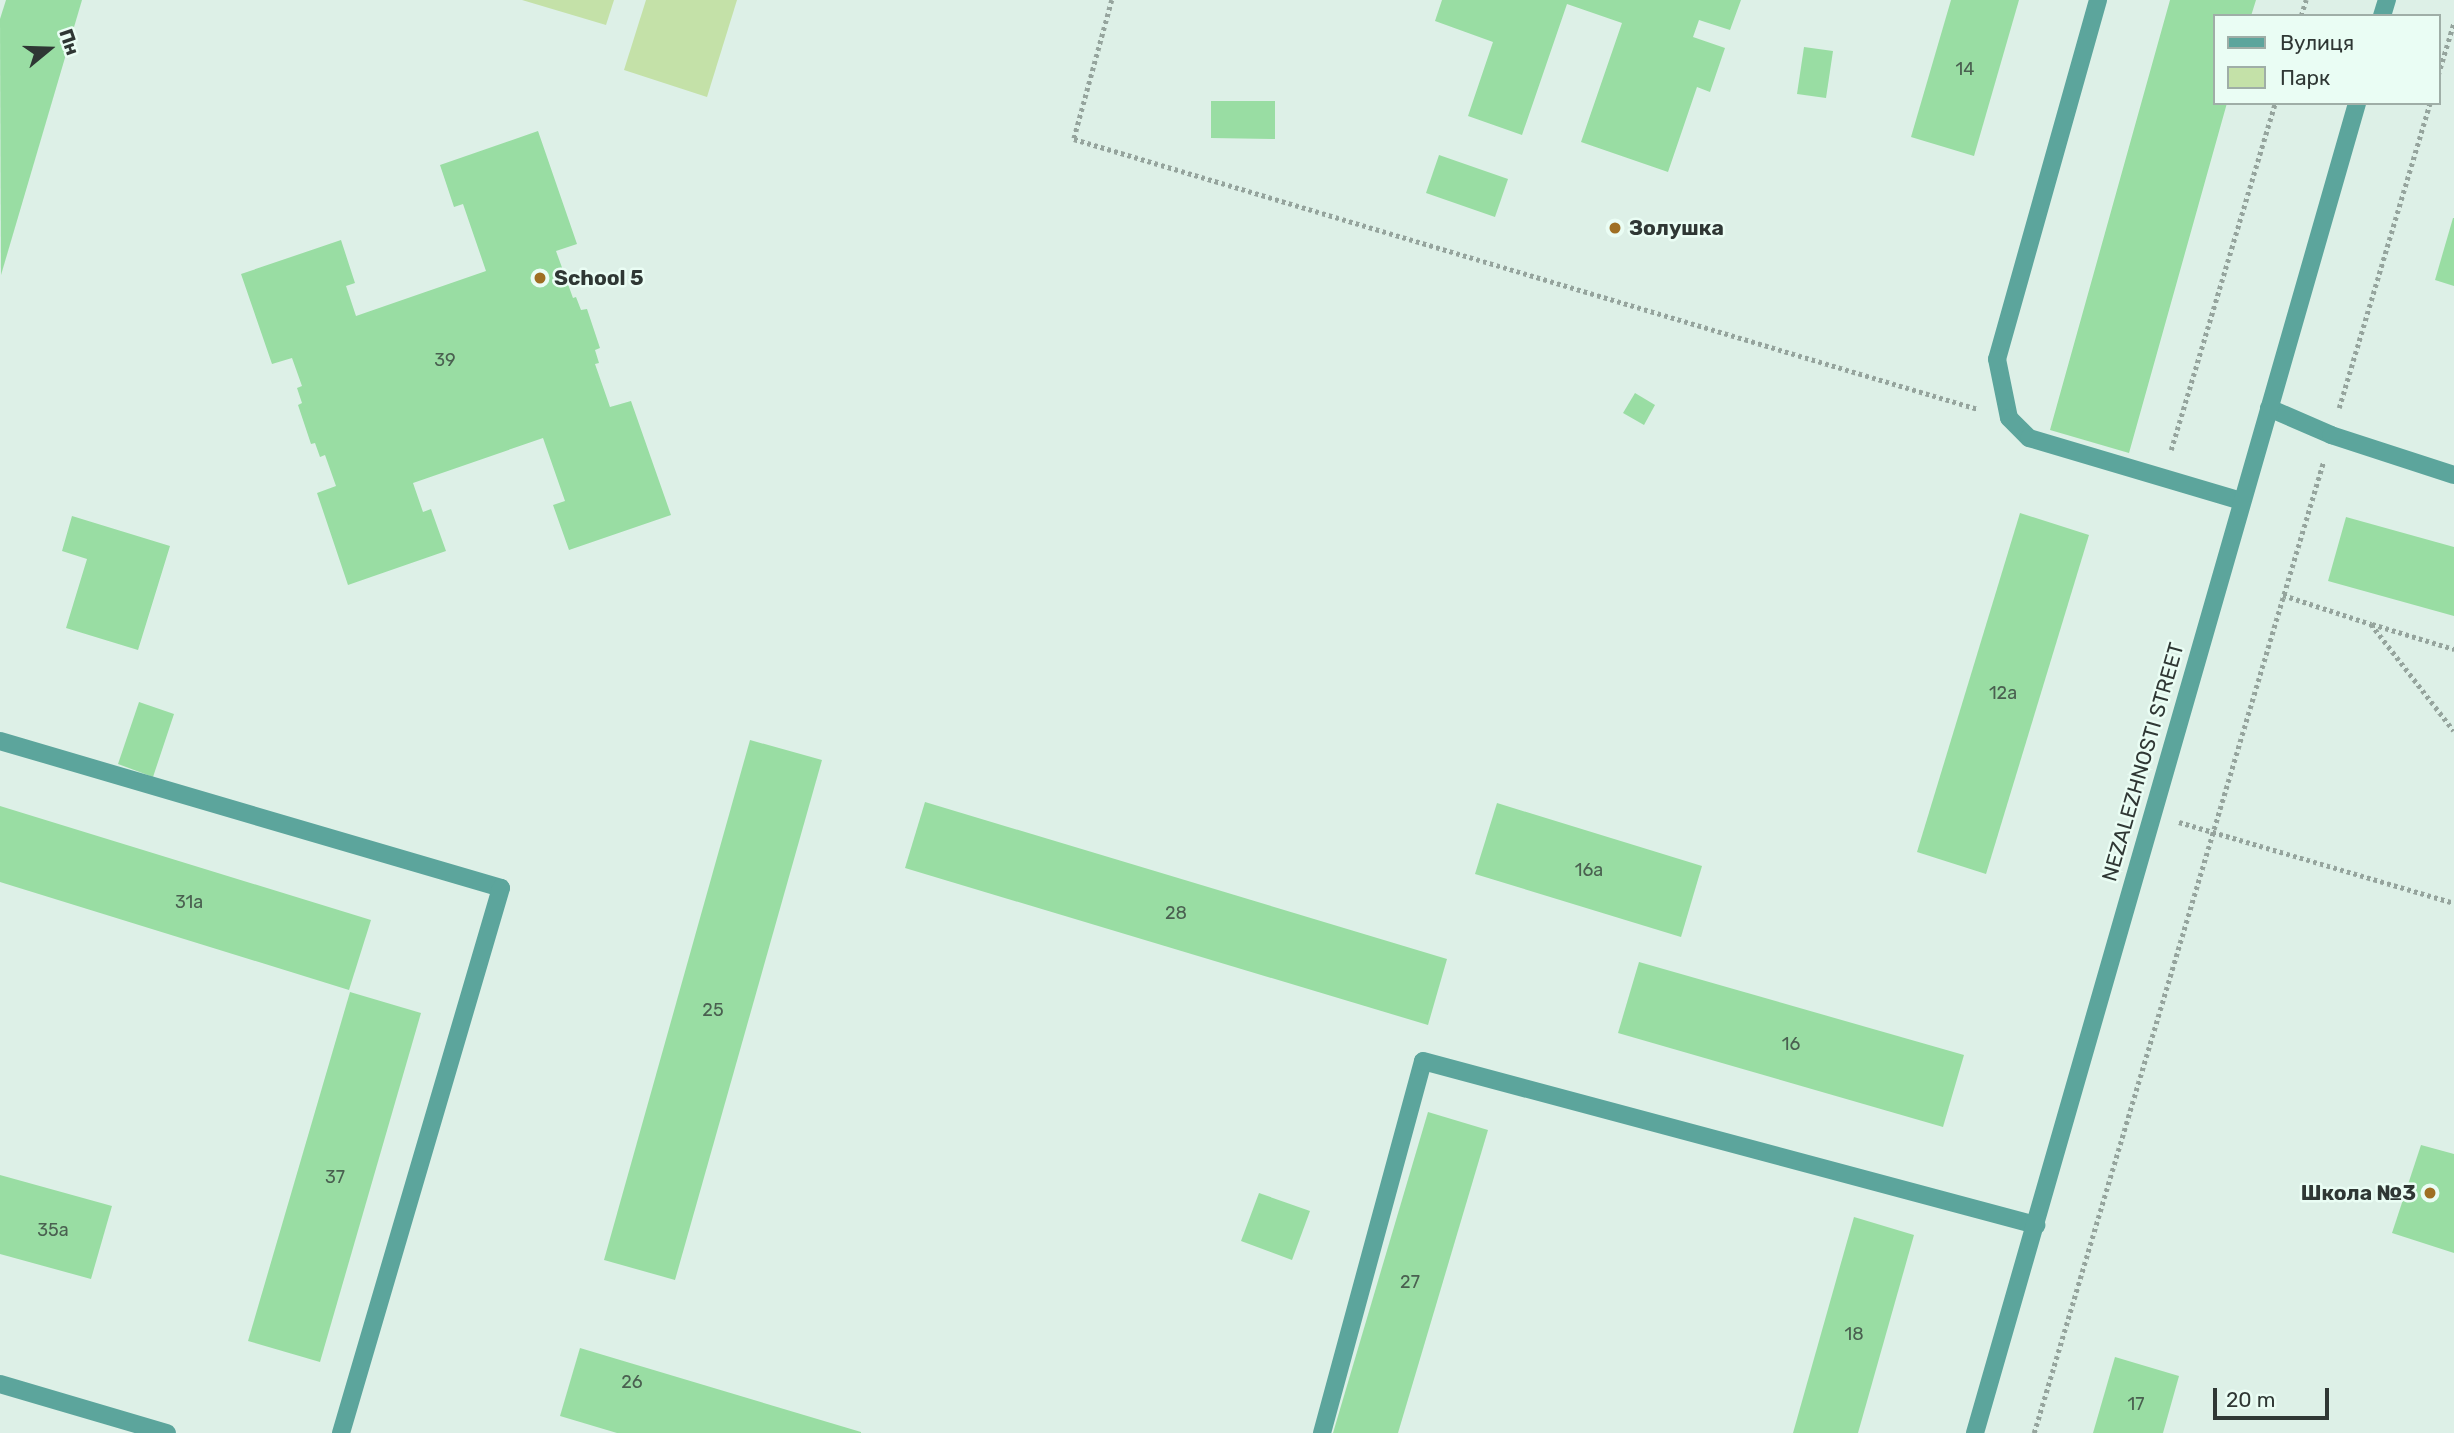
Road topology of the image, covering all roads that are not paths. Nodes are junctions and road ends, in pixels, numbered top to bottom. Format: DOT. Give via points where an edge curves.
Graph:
graph roads {
  1 [pos="2098,0"];
  2 [pos="2356,105"];
  3 [pos="2269,408"];
  4 [pos="2454,475"];
  5 [pos="2242,501"];
  6 [pos="0,741"];
  7 [pos="2036,1225"];
  8 [pos="0,1384"];
  9 [pos="167,1433"];
  10 [pos="341,1433"];
  11 [pos="1322,1433"];
  12 [pos="1975,1433"];
  1 -- 5 [label="street" via="1997,359 2010,418 2029,438"];
  2 -- 3 [label="street, NEZALEZHNOSTI STREET"];
  3 -- 4 [label="street" via="2331,435"];
  3 -- 5 [label="street, NEZALEZHNOSTI STREET"];
  5 -- 7 [label="street, NEZALEZHNOSTI STREET"];
  6 -- 10 [label="street" via="501,888"];
  7 -- 11 [label="street" via="1423,1061"];
  7 -- 12 [label="street, NEZALEZHNOSTI STREET"];
  8 -- 9 [label="street"];
}
